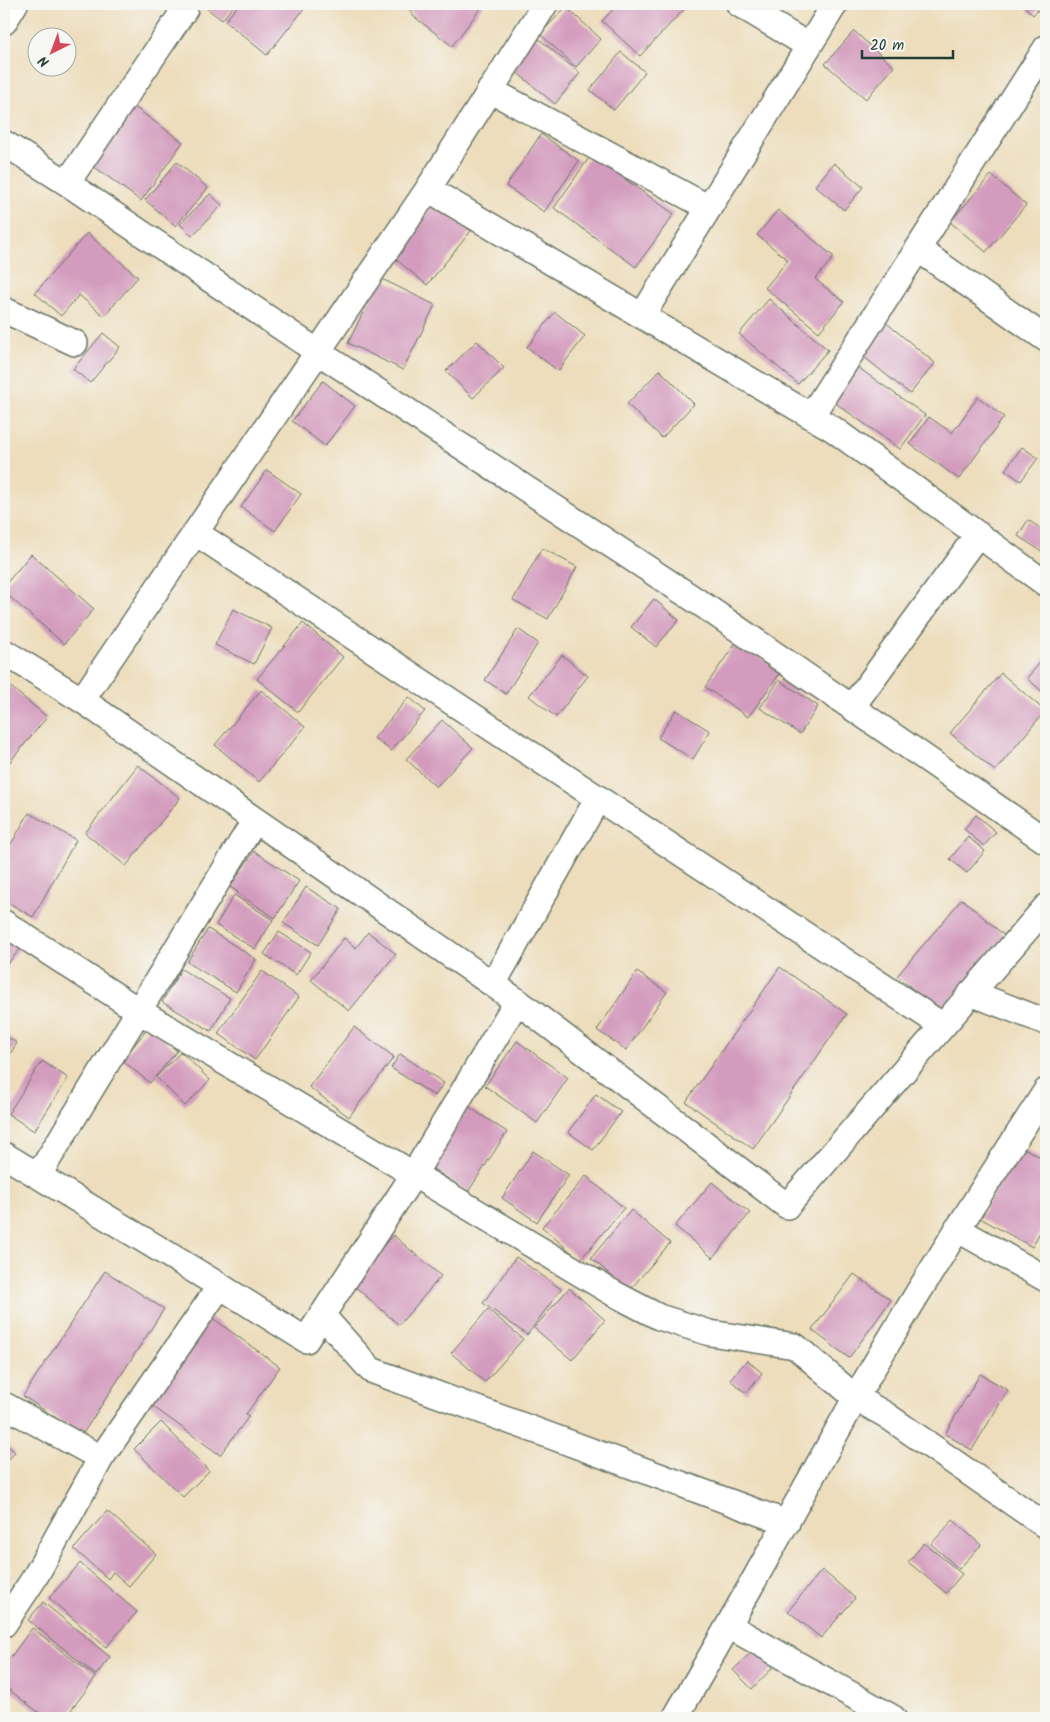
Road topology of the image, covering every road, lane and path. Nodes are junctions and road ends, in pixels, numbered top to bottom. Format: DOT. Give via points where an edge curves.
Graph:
graph roads {
  1 [pos="15,4"];
  2 [pos="178,4"];
  3 [pos="545,4"];
  4 [pos="739,4"];
  5 [pos="835,4"];
  6 [pos="4,22"];
  7 [pos="809,46"];
  8 [pos="1046,48"];
  9 [pos="490,90"];
  10 [pos="4,143"];
  11 [pos="68,183"];
  12 [pos="428,189"];
  13 [pos="708,208"];
  14 [pos="918,249"];
  15 [pos="4,310"];
  16 [pos="642,316"];
  17 [pos="1046,339"];
  18 [pos="74,343"];
  19 [pos="318,352"];
  20 [pos="811,416"];
  21 [pos="196,533"];
  22 [pos="978,534"];
  23 [pos="1046,584"];
  24 [pos="4,652"];
  25 [pos="82,700"];
  26 [pos="852,707"];
  27 [pos="598,798"];
  28 [pos="255,820"];
  29 [pos="1046,841"];
  30 [pos="1046,907"];
  31 [pos="4,923"];
  32 [pos="493,984"];
  33 [pos="971,994"];
  34 [pos="517,1001"];
  35 [pos="139,1011"];
  36 [pos="1046,1022"];
  37 [pos="943,1026"];
  38 [pos="1046,1090"];
  39 [pos="4,1155"];
  40 [pos="414,1174"];
  41 [pos="38,1176"];
  42 [pos="957,1229"];
  43 [pos="1046,1279"];
  44 [pos="220,1286"];
  45 [pos="322,1315"];
  46 [pos="856,1398"];
  47 [pos="4,1404"];
  48 [pos="101,1458"];
  49 [pos="787,1523"];
  50 [pos="1046,1526"];
  51 [pos="4,1625"];
  52 [pos="729,1626"];
  53 [pos="675,1718"];
  54 [pos="893,1718"];
  1 -- 6 [label="street"];
  2 -- 11 [label="street" via="185,9"];
  3 -- 9 [label="street"];
  4 -- 7 [label="street"];
  5 -- 7 [label="street"];
  7 -- 13 [label="street"];
  8 -- 14 [label="street"];
  9 -- 12 [label="street"];
  9 -- 13 [label="street"];
  10 -- 11 [label="street"];
  11 -- 19 [label="street"];
  12 -- 16 [label="street"];
  12 -- 19 [label="street"];
  13 -- 16 [label="street"];
  14 -- 17 [label="street"];
  14 -- 20 [label="street"];
  15 -- 18 [label="street"];
  16 -- 20 [label="street"];
  19 -- 21 [label="street"];
  19 -- 26 [label="street"];
  20 -- 22 [label="street"];
  21 -- 25 [label="street"];
  21 -- 27 [label="street"];
  22 -- 23 [label="street"];
  22 -- 26 [label="street"];
  24 -- 25 [label="street"];
  25 -- 28 [label="street"];
  26 -- 29 [label="street"];
  27 -- 32 [label="street"];
  27 -- 37 [label="street"];
  28 -- 32 [label="street"];
  28 -- 35 [label="street"];
  30 -- 33 [label="street"];
  31 -- 35 [label="street"];
  32 -- 34 [label="street"];
  33 -- 36 [label="street"];
  33 -- 37 [label="street"];
  34 -- 37 [label="street" via="787,1206"];
  34 -- 40 [label="street"];
  35 -- 40 [label="street"];
  35 -- 41 [label="street"];
  38 -- 42 [label="street"];
  39 -- 41 [label="street"];
  40 -- 45 [label="street"];
  40 -- 46 [label="street" via="613,1293 659,1316 710,1333 795,1346"];
  41 -- 44 [label="street"];
  42 -- 43 [label="street"];
  42 -- 46 [label="street"];
  44 -- 45 [label="street" via="306,1340"];
  44 -- 48 [label="street"];
  45 -- 49 [label="street" via="371,1370"];
  46 -- 49 [label="street"];
  46 -- 50 [label="street" via="886,1415"];
  47 -- 48 [label="street"];
  48 -- 51 [label="street" via="35,1577"];
  49 -- 52 [label="street"];
  52 -- 53 [label="street"];
  52 -- 54 [label="street"];
}
